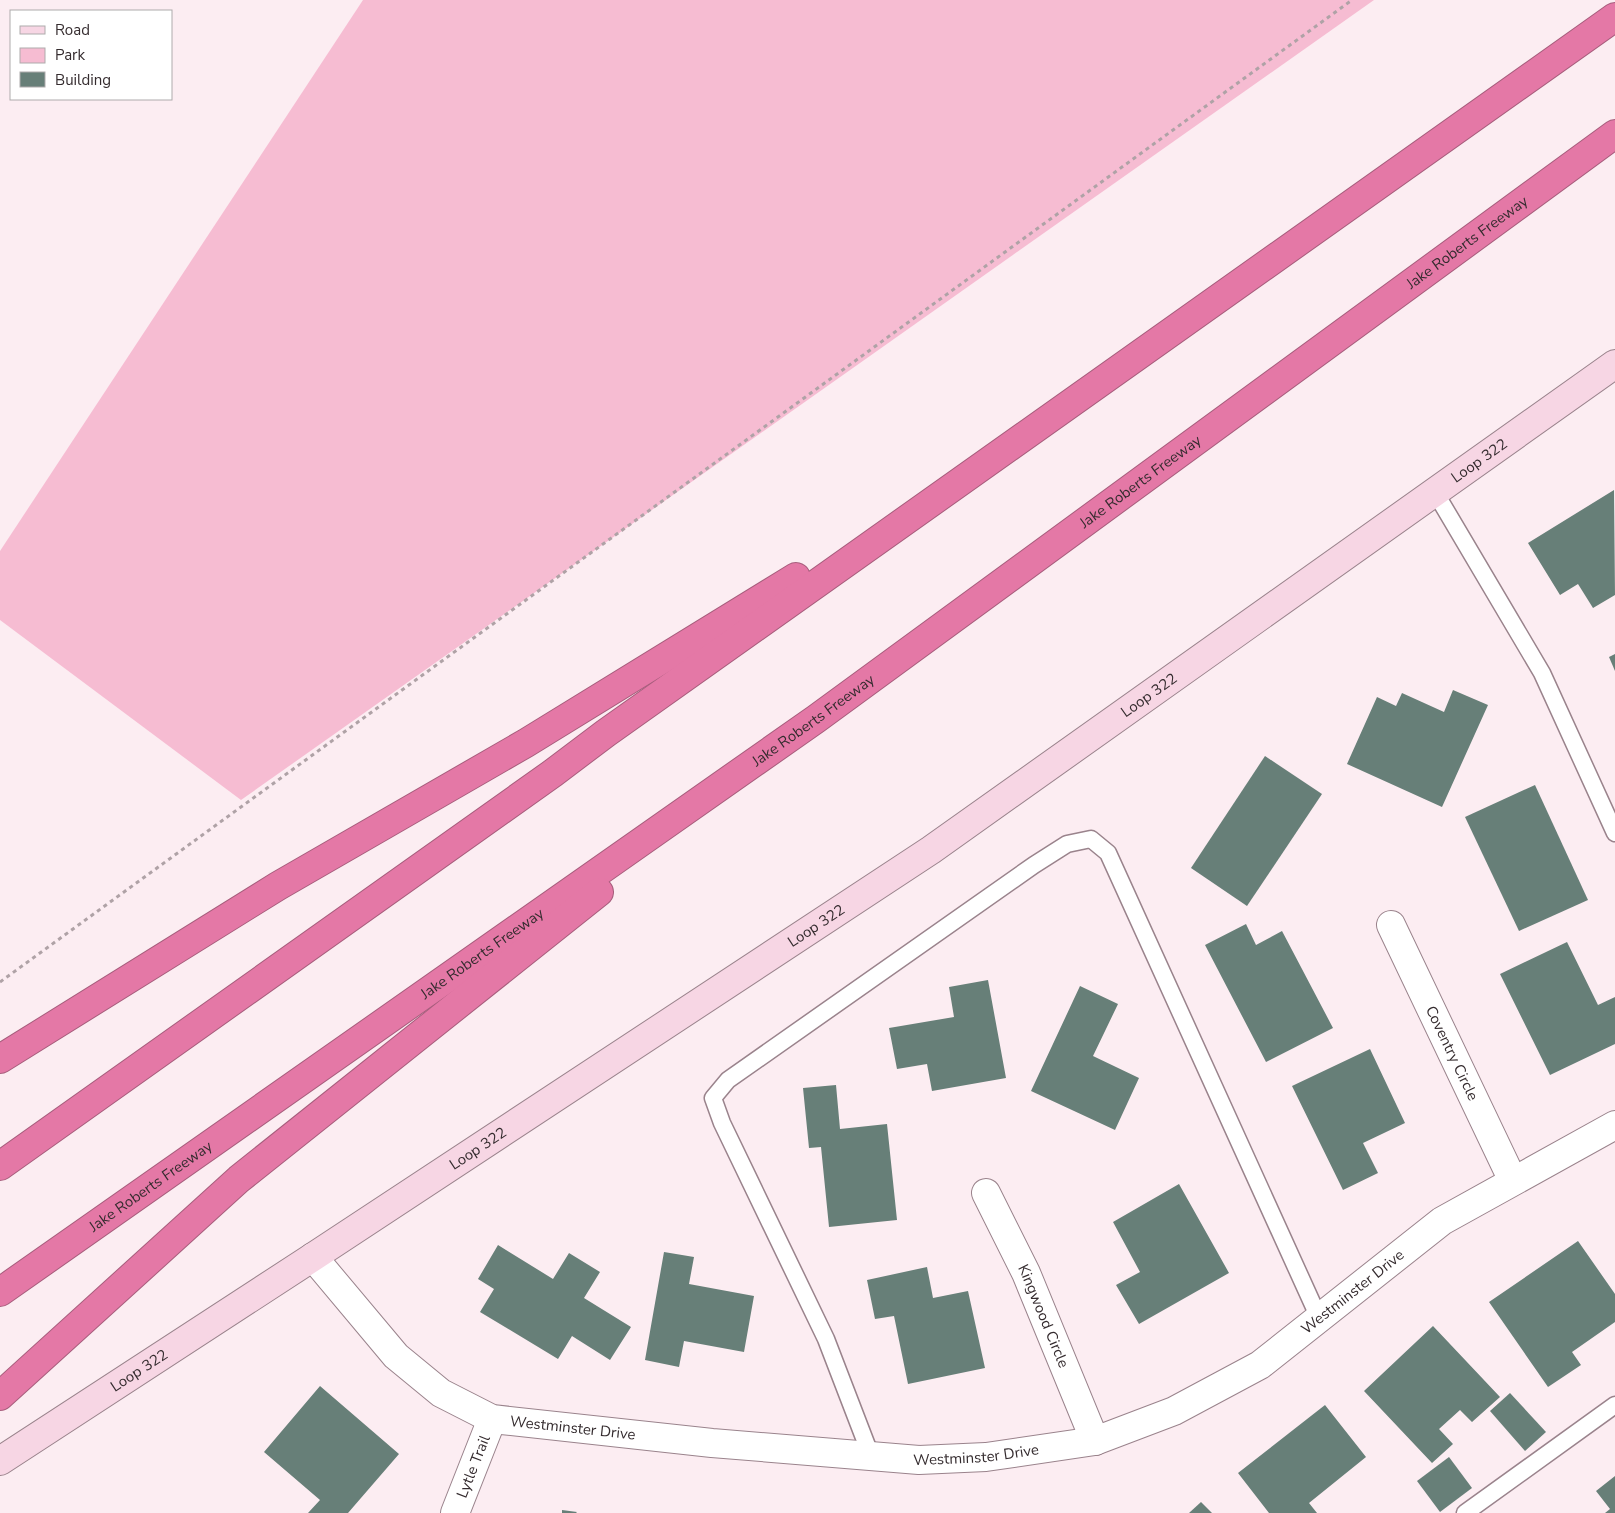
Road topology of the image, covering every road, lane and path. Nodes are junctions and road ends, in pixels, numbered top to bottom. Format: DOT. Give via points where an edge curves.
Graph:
graph roads {
  1 [pos="1352,0"];
  2 [pos="1615,17"];
  3 [pos="1615,134"];
  4 [pos="1615,364"];
  5 [pos="1012,444"];
  6 [pos="1435,492"];
  7 [pos="816,719"];
  8 [pos="1615,833"];
  9 [pos="1391,925"];
  10 [pos="0,982"];
  11 [pos="0,1060"];
  12 [pos="1615,1125"];
  13 [pos="0,1166"];
  14 [pos="1513,1181"];
  15 [pos="986,1193"];
  16 [pos="313,1257"];
  17 [pos="0,1292"];
  18 [pos="1319,1318"];
  19 [pos="0,1396"];
  20 [pos="1615,1405"];
  21 [pos="492,1419"];
  22 [pos="1095,1441"];
  23 [pos="872,1456"];
  24 [pos="0,1461"];
  25 [pos="455,1513"];
  26 [pos="1465,1513"];
  1 -- 10 [label="path"];
  2 -- 5 [label="highway"];
  3 -- 7 [label="highway, Jake Roberts Freeway"];
  4 -- 6 [label="main road, Loop 322"];
  5 -- 11 [label="highway" via="526,743 278,886"];
  5 -- 13 [label="highway"];
  6 -- 8 [label="lane" via="1542,673"];
  6 -- 16 [label="main road, Loop 322" via="931,850"];
  7 -- 17 [label="highway, Jake Roberts Freeway"];
  7 -- 19 [label="highway" via="239,1179"];
  9 -- 14 [label="street, Coventry Circle"];
  12 -- 14 [label="street, Westminster Drive"];
  14 -- 18 [label="street, Westminster Drive" via="1442,1221"];
  15 -- 22 [label="street, Kingwood Circle" via="1026,1273"];
  16 -- 21 [label="street, Westminster Drive" via="396,1356 441,1394"];
  16 -- 24 [label="main road, Loop 322"];
  18 -- 22 [label="street, Westminster Drive" via="1260,1365 1174,1411"];
  18 -- 23 [label="lane" via="1108,853 1091,839 1067,844 728,1080 713,1098 826,1339"];
  20 -- 26 [label="lane"];
  21 -- 23 [label="street, Westminster Drive" via="712,1443"];
  21 -- 25 [label="street, Lytle Trail"];
  22 -- 23 [label="street, Westminster Drive" via="986,1457 919,1460"];
}
